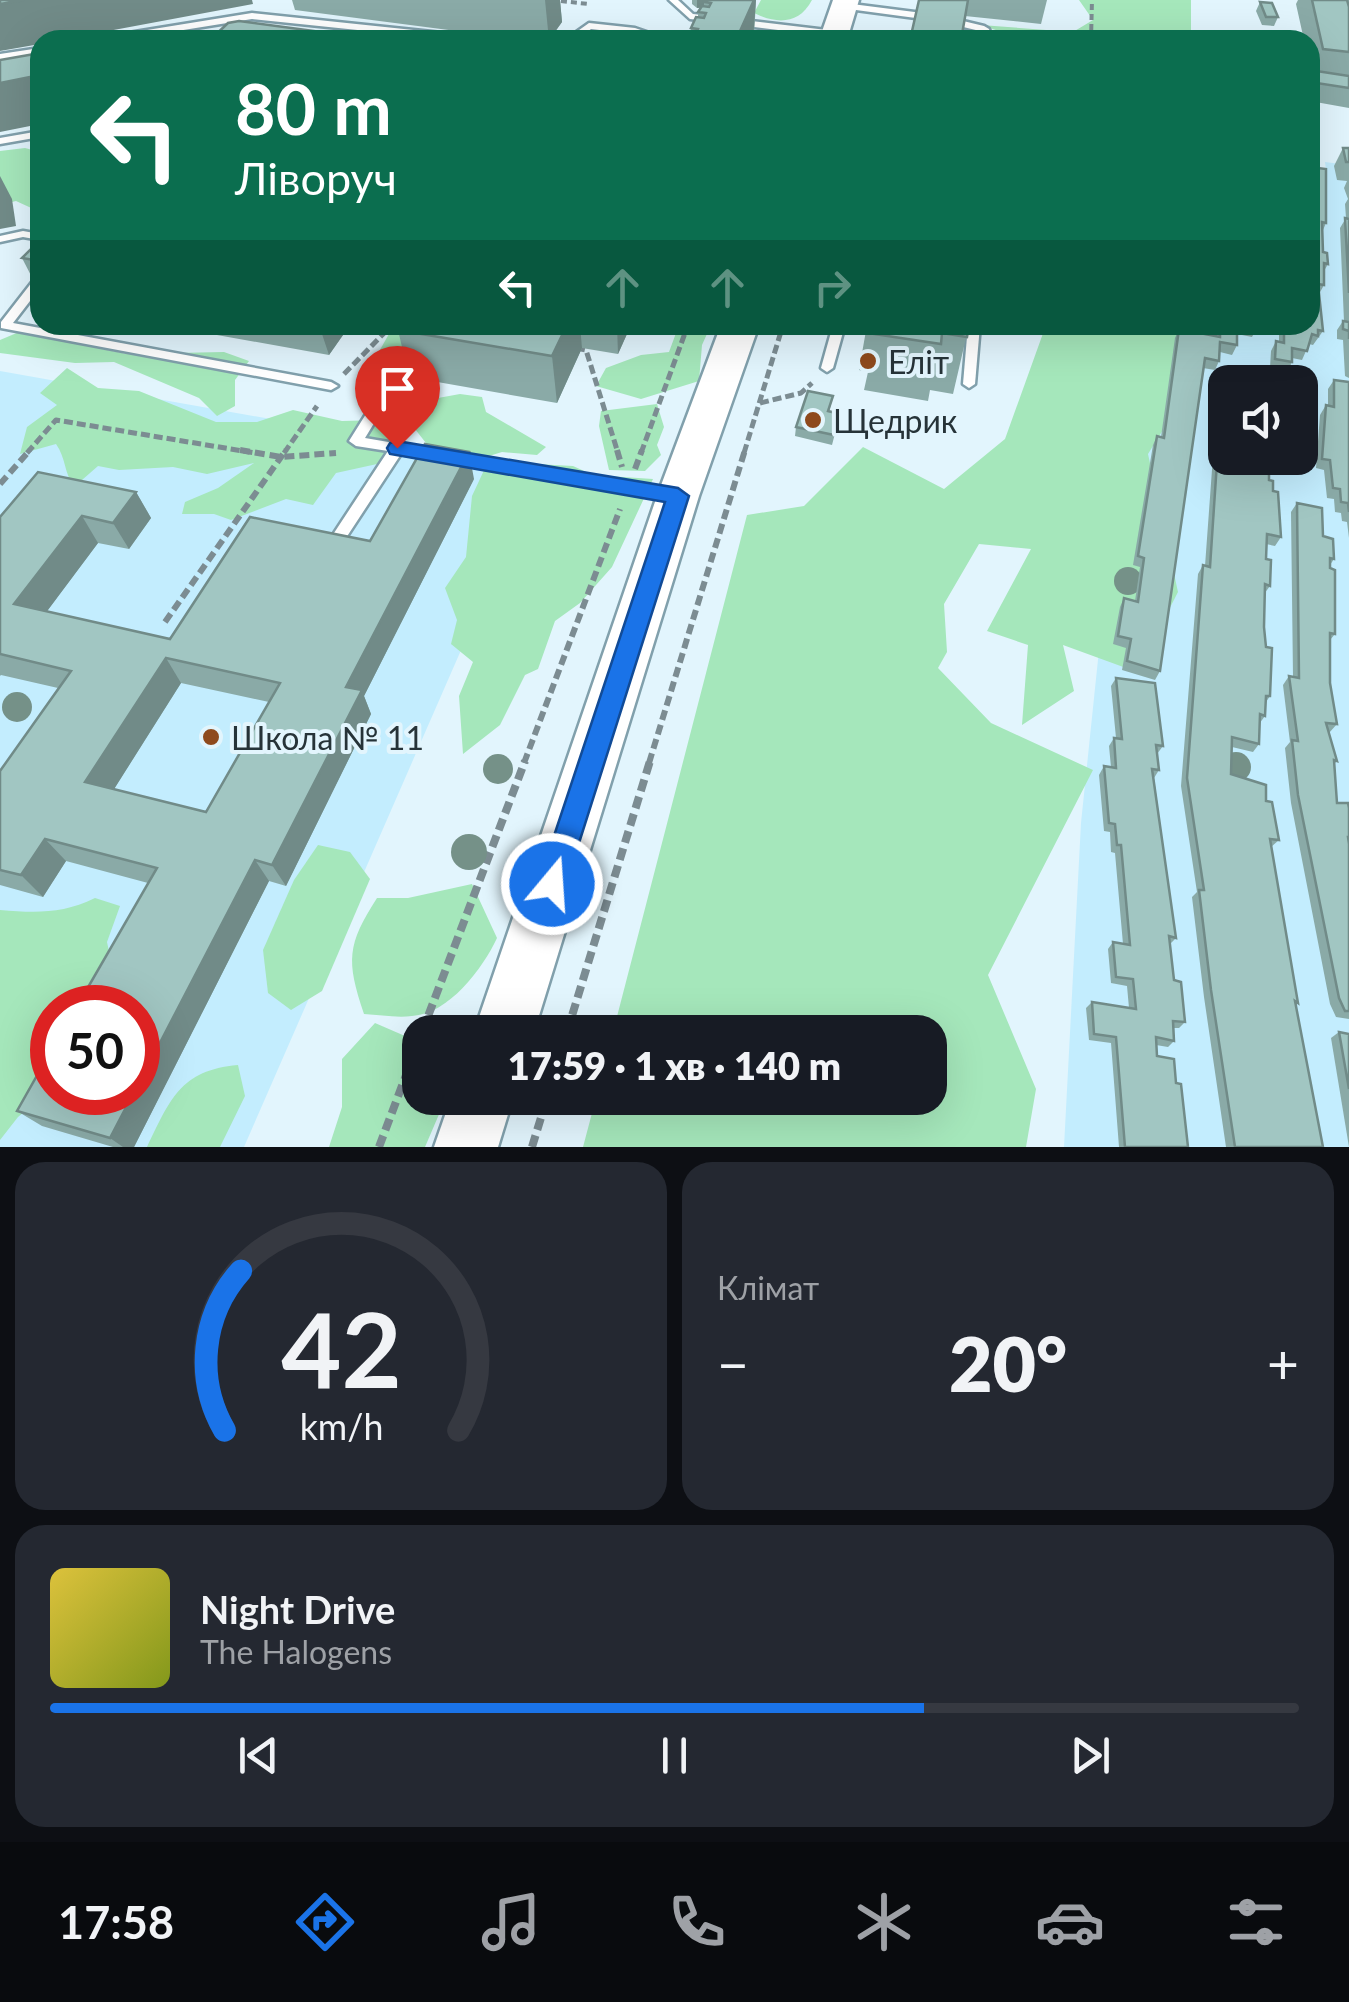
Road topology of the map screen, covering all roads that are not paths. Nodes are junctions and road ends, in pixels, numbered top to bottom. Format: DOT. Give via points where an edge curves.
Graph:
graph roads {
  1 [pos="673,0"];
  2 [pos="845,3"];
  3 [pos="166,30"];
  4 [pos="385,30"];
  5 [pos="583,30"];
  6 [pos="626,30"];
  7 [pos="786,30"];
  8 [pos="836,30"];
  9 [pos="984,30"];
  10 [pos="30,52"];
  11 [pos="0,57"];
  12 [pos="30,136"];
  13 [pos="0,141"];
  14 [pos="30,235"];
  15 [pos="0,239"];
  16 [pos="30,293"];
  17 [pos="30,330"];
  18 [pos="58,335"];
  19 [pos="422,335"];
  20 [pos="736,335"];
  21 [pos="836,335"];
  22 [pos="973,335"];
  23 [pos="827,368"];
  24 [pos="968,384"];
  25 [pos="331,386"];
  26 [pos="397,448"];
  27 [pos="678,496"];
  28 [pos="339,537"];
  29 [pos="510,1015"];
  30 [pos="476,1115"];
  31 [pos="466,1147"];
  1 -- 7 [label="lane" via="690,16"];
  2 -- 8 [label="main road"];
  2 -- 9 [label="lane"];
  3 -- 4 [label="lane" via="252,16"];
  5 -- 6 [label="lane"];
  10 -- 11 [label="lane"];
  12 -- 13 [label="lane"];
  14 -- 15 [label="lane"];
  16 -- 17 [label="lane" via="5,325"];
  18 -- 25 [label="lane"];
  19 -- 26 [label="lane" via="356,441"];
  20 -- 27 [label="main road"];
  21 -- 23 [label="lane"];
  22 -- 24 [label="lane"];
  26 -- 27 [label="lane"];
  26 -- 28 [label="lane"];
  27 -- 29 [label="main road"];
  30 -- 31 [label="main road"];
}
